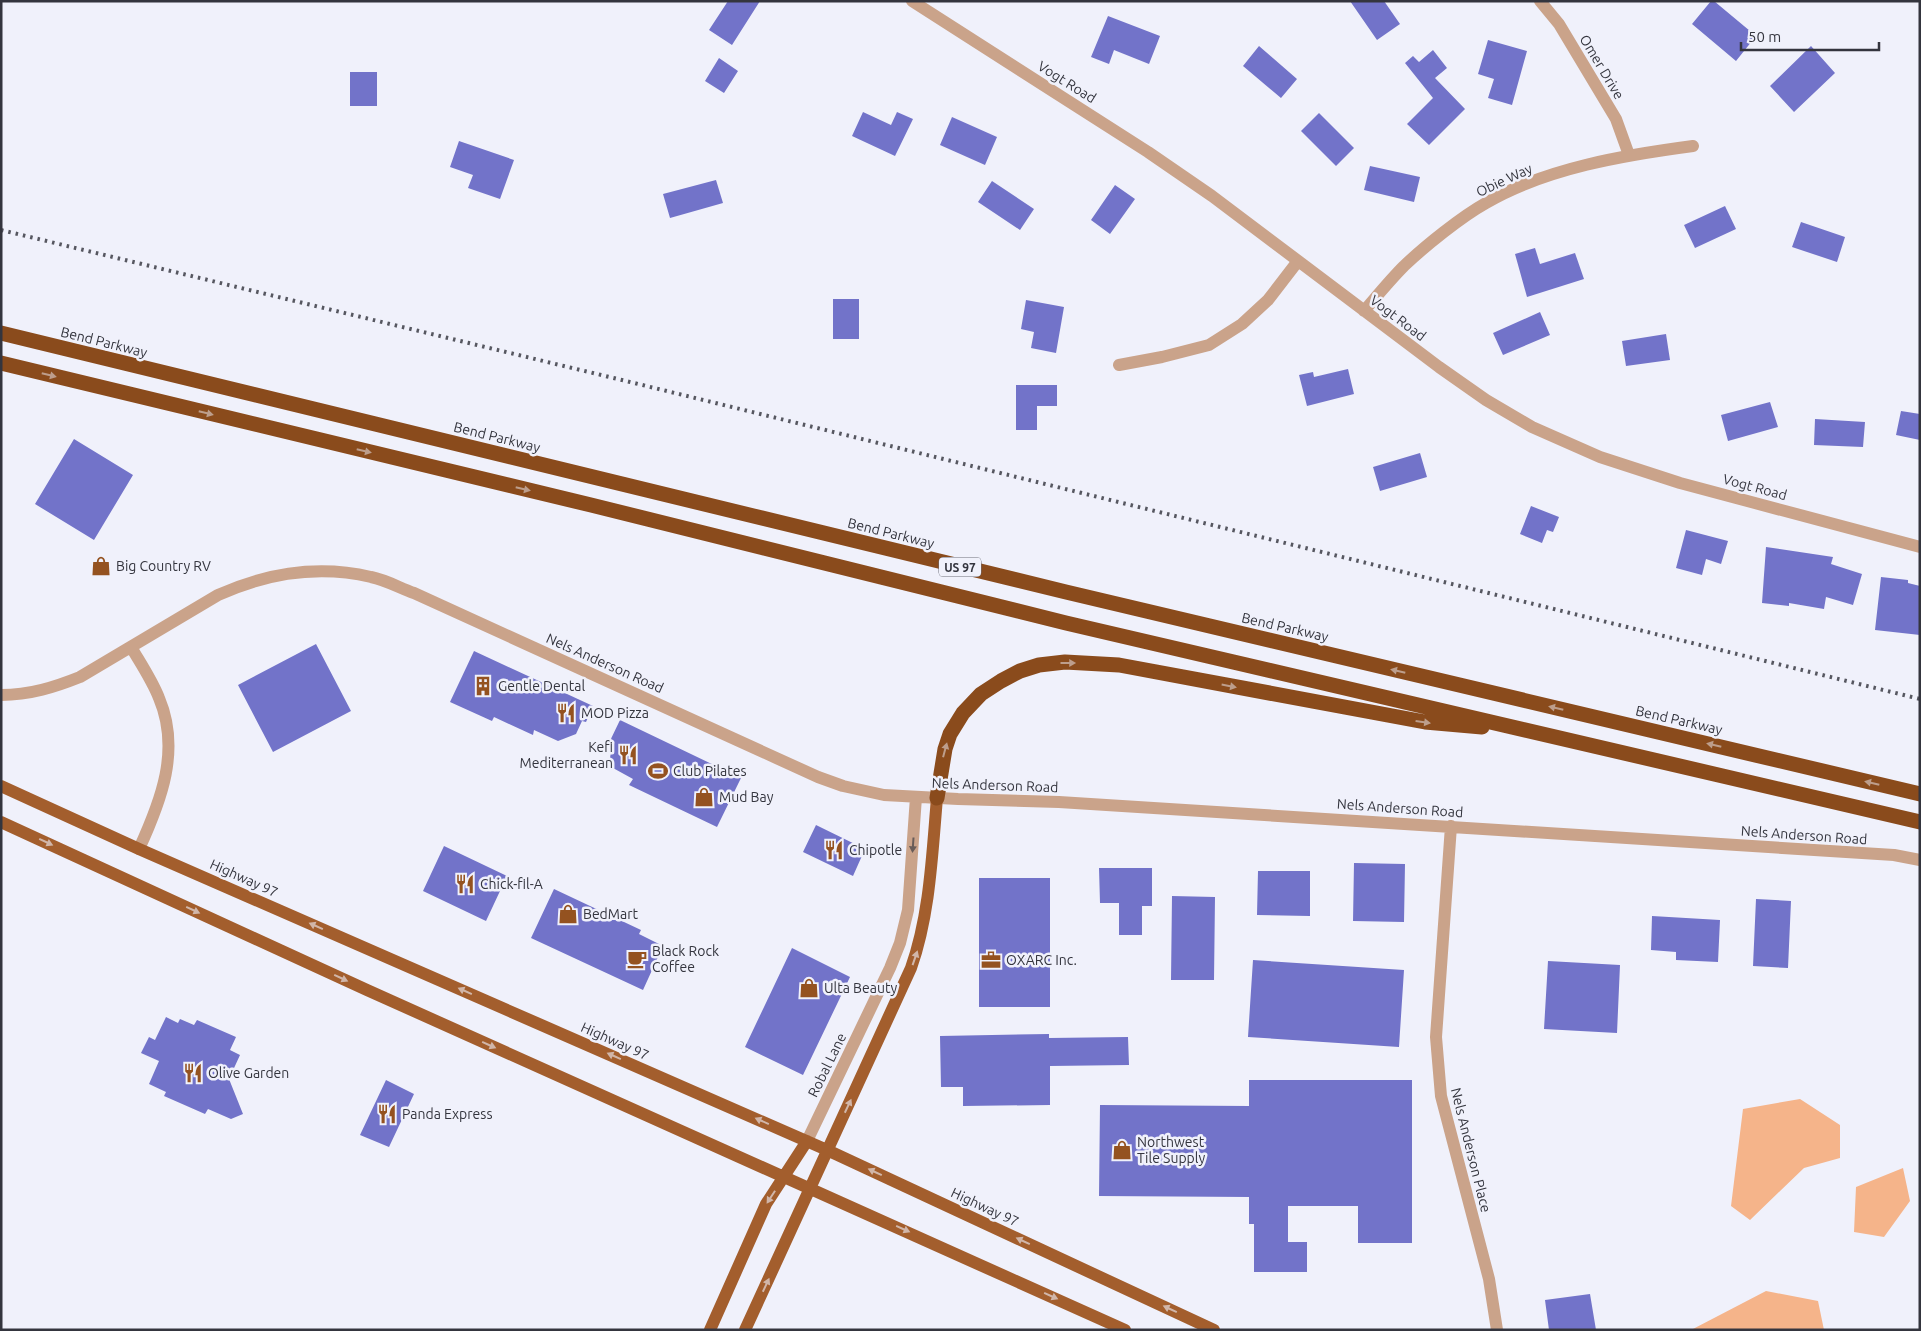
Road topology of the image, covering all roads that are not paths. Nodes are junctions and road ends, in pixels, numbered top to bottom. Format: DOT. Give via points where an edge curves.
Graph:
graph roads {
  1 [pos="912,1"];
  2 [pos="1540,1"];
  3 [pos="1693,146"];
  4 [pos="1629,155"];
  5 [pos="1298,261"];
  6 [pos="1364,311"];
  7 [pos="1,333"];
  8 [pos="1,363"];
  9 [pos="1119,365"];
  10 [pos="1920,546"];
  11 [pos="131,647"];
  12 [pos="1,695"];
  13 [pos="1536,731"];
  14 [pos="1,786"];
  15 [pos="1920,794"];
  16 [pos="916,797"];
  17 [pos="937,798"];
  18 [pos="1,822"];
  19 [pos="1920,822"];
  20 [pos="1451,826"];
  21 [pos="139,849"];
  22 [pos="1920,860"];
  23 [pos="807,1141"];
  24 [pos="827,1150"];
  25 [pos="784,1177"];
  26 [pos="810,1188"];
  27 [pos="710,1330"];
  28 [pos="745,1330"];
  29 [pos="1125,1330"];
  30 [pos="1214,1330"];
  31 [pos="1497,1330"];
  1 -- 5 [label="street, Vogt Road" via="1148,152"];
  2 -- 4 [label="street, Omer Drive" via="1559,24 1611,111"];
  3 -- 4 [label="street, Obie Way"];
  4 -- 6 [label="street, Obie Way" via="1570,170 1486,203 1405,265"];
  5 -- 6 [label="street, Vogt Road"];
  5 -- 9 [label="street" via="1268,300 1242,324 1209,345"];
  6 -- 10 [label="street, Vogt Road" via="1486,400 1532,427 1600,457 1680,483"];
  15 -- 7 [label="highway, Bend Parkway / US 97, one-way" via="1076,595"];
  8 -- 13 [label="highway, US 97, one-way" via="1066,623"];
  11 -- 12 [label="street, Nels Anderson Road" via="58,686"];
  11 -- 16 [label="street, Nels Anderson Road" via="239,586 288,573 318,570 373,577 818,777 875,794"];
  11 -- 21 [label="street" via="160,698 169,745 162,792"];
  17 -- 13 [label="highway, one-way" via="950,734 975,700 1020,671 1065,662 1119,665 1426,722"];
  13 -- 19 [label="highway, US 97"];
  14 -- 21 [label="main road, Highway 97"];
  16 -- 17 [label="street, Nels Anderson Road"];
  16 -- 23 [label="street, Robal Lane, one-way" via="908,910 900,943"];
  17 -- 20 [label="street, Nels Anderson Road" via="1059,802"];
  24 -- 17 [label="main road, one-way" via="918,950 926,912"];
  18 -- 25 [label="main road, one-way"];
  20 -- 22 [label="street, Nels Anderson Road"];
  20 -- 31 [label="street, Nels Anderson Place" via="1436,1036 1441,1096 1489,1279"];
  23 -- 21 [label="main road, Highway 97, one-way"];
  23 -- 24 [label="main road, Highway 97"];
  23 -- 25 [label="main road, Robal Lane"];
  24 -- 26 [label="main road"];
  30 -- 24 [label="main road, Highway 97, one-way"];
  25 -- 26 [label="main road"];
  25 -- 27 [label="main road, Robal Lane, one-way" via="766,1204"];
  28 -- 26 [label="main road, one-way"];
  26 -- 29 [label="main road, one-way"];
}
